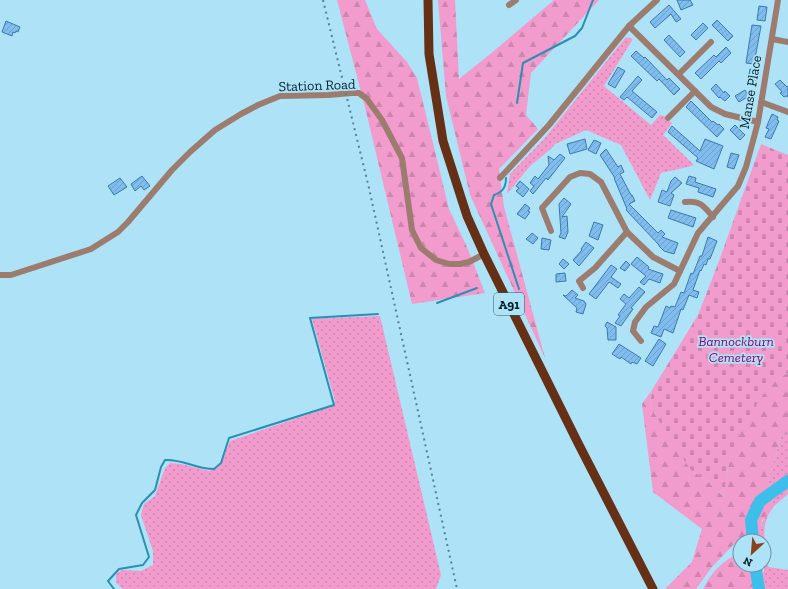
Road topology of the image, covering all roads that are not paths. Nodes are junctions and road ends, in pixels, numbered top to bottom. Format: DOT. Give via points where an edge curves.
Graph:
graph roads {
  1 [pos="428,0"];
  2 [pos="516,0"];
  3 [pos="657,0"];
  4 [pos="778,0"];
  5 [pos="509,5"];
  6 [pos="629,26"];
  7 [pos="772,39"];
  8 [pos="711,42"];
  9 [pos="788,42"];
  10 [pos="679,74"];
  11 [pos="695,91"];
  12 [pos="761,102"];
  13 [pos="788,112"];
  14 [pos="668,118"];
  15 [pos="758,122"];
  16 [pos="500,178"];
  17 [pos="685,202"];
  18 [pos="713,216"];
  19 [pos="551,230"];
  20 [pos="627,232"];
  21 [pos="484,254"];
  22 [pos="680,271"];
  23 [pos="0,275"];
  24 [pos="583,288"];
  25 [pos="641,341"];
  26 [pos="653,589"];
  1 -- 21 [label="main road, A91" via="429,54 443,142 467,216"];
  2 -- 5 [label="street"];
  3 -- 6 [label="street"];
  4 -- 7 [label="street, Manse Place"];
  6 -- 10 [label="street"];
  6 -- 16 [label="street" via="549,126"];
  7 -- 9 [label="street"];
  7 -- 12 [label="street, Manse Place"];
  8 -- 10 [label="street"];
  10 -- 11 [label="street"];
  11 -- 14 [label="street"];
  11 -- 15 [label="street" via="718,112"];
  12 -- 13 [label="street"];
  12 -- 15 [label="street, Manse Place"];
  15 -- 18 [label="street, Manse Place" via="738,186"];
  17 -- 18 [label="street" via="693,201 704,205"];
  18 -- 22 [label="street, Manse Place" via="698,234"];
  19 -- 20 [label="street" via="542,208 570,177 580,173 590,174 600,182"];
  20 -- 22 [label="street" via="653,257"];
  20 -- 24 [label="street" via="595,268 578,279"];
  21 -- 23 [label="street, Station Road" via="468,262 449,264 436,260 421,248 412,230 402,158 382,120 367,99 359,93 280,96 258,105 215,130 172,170 128,222 104,242 92,249 11,275"];
  21 -- 26 [label="main road, A91"];
  22 -- 25 [label="street, Manse Place" via="674,284 646,307 635,322 633,331"];
}
